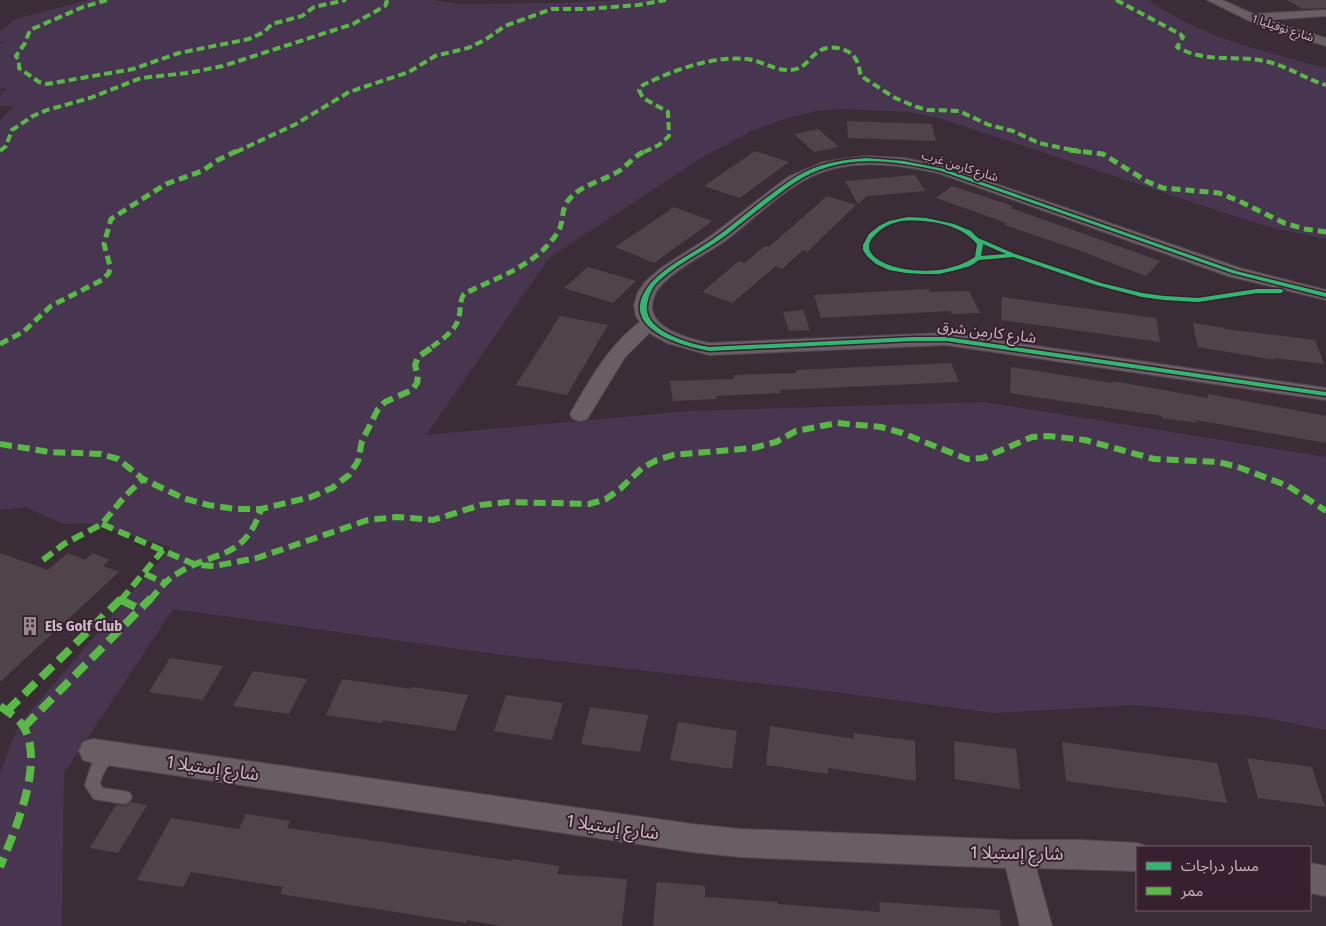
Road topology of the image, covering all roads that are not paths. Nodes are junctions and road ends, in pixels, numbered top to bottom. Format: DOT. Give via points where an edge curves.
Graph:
graph roads {
  1 [pos="1213,0"];
  2 [pos="1326,13"];
  3 [pos="1249,18"];
  4 [pos="1326,42"];
  5 [pos="1326,295"];
  6 [pos="650,323"];
  7 [pos="1326,394"];
  8 [pos="593,405"];
  9 [pos="100,753"];
  10 [pos="124,797"];
  11 [pos="1017,854"];
  12 [pos="1136,857"];
  13 [pos="1311,878"];
  14 [pos="1326,881"];
  15 [pos="1036,926"];
  1 -- 3 [label="street, شارع نوفيليا 1"];
  2 -- 3 [label="street"];
  3 -- 4 [label="street, شارع نوفيليا 1"];
  5 -- 6 [label="street, شارع كارمن غرب" via="1234,272 942,170 906,162 868,160 832,164 802,174 655,281 643,301"];
  6 -- 7 [label="street, شارع كارمن شرق" via="673,340 709,349 946,340"];
  6 -- 8 [label="street" via="619,350"];
  9 -- 10 [label="lane" via="92,786 99,794"];
  9 -- 11 [label="street, شارع إستيلا 1" via="692,838 740,843"];
  11 -- 12 [label="street, شارع إستيلا 1"];
  11 -- 15 [label="street"];
  13 -- 14 [label="street"];
}
